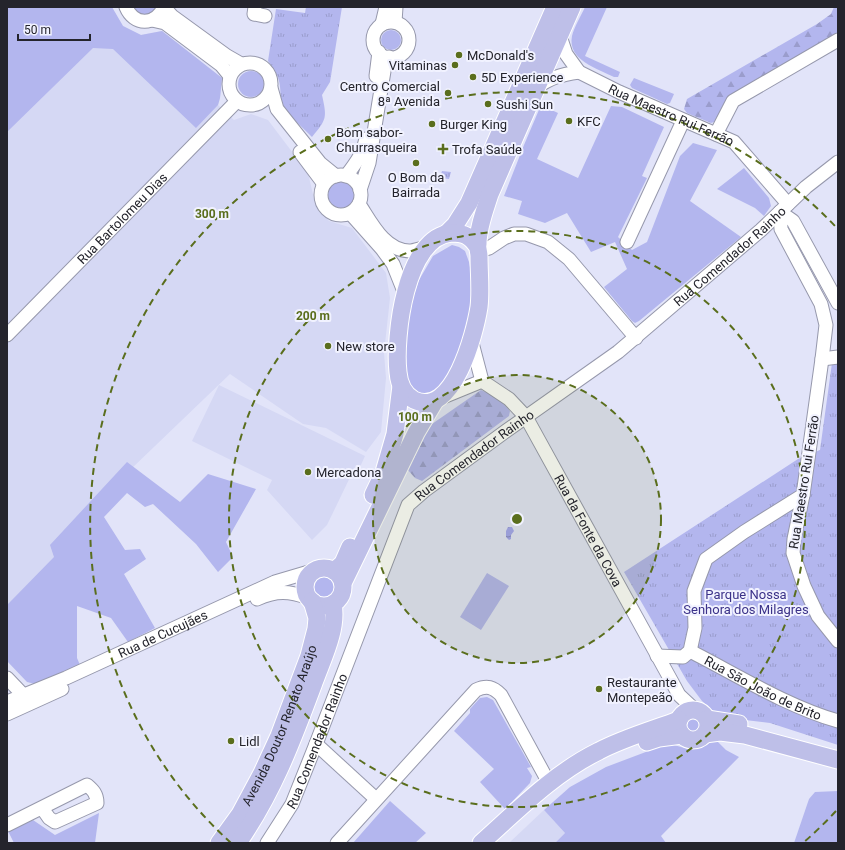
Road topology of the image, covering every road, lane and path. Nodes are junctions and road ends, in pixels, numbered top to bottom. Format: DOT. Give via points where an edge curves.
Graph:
graph roads {
  1 [pos="126,7"];
  2 [pos="164,7"];
  3 [pos="255,7"];
  4 [pos="386,7"];
  5 [pos="396,7"];
  6 [pos="555,7"];
  7 [pos="572,7"];
  8 [pos="265,16"];
  9 [pos="152,20"];
  10 [pos="389,23"];
  11 [pos="559,33"];
  12 [pos="838,40"];
  13 [pos="384,55"];
  14 [pos="241,64"];
  15 [pos="579,72"];
  16 [pos="230,76"];
  17 [pos="271,88"];
  18 [pos="535,88"];
  19 [pos="237,101"];
  20 [pos="259,104"];
  21 [pos="683,121"];
  22 [pos="716,134"];
  23 [pos="838,162"];
  24 [pos="341,176"];
  25 [pos="324,184"];
  26 [pos="360,190"];
  27 [pos="354,208"];
  28 [pos="784,208"];
  29 [pos="446,234"];
  30 [pos="627,242"];
  31 [pos="427,247"];
  32 [pos="478,248"];
  33 [pos="404,294"];
  34 [pos="838,303"];
  35 [pos="7,335"];
  36 [pos="838,337"];
  37 [pos="636,338"];
  38 [pos="825,339"];
  39 [pos="472,343"];
  40 [pos="838,357"];
  41 [pos="822,359"];
  42 [pos="482,381"];
  43 [pos="401,386"];
  44 [pos="437,400"];
  45 [pos="526,417"];
  46 [pos="803,495"];
  47 [pos="332,574"];
  48 [pos="310,600"];
  49 [pos="333,604"];
  50 [pos="838,641"];
  51 [pos="690,651"];
  52 [pos="657,656"];
  53 [pos="7,678"];
  54 [pos="27,699"];
  55 [pos="7,702"];
  56 [pos="7,714"];
  57 [pos="691,722"];
  58 [pos="838,722"];
  59 [pos="316,744"];
  60 [pos="838,751"];
  61 [pos="838,760"];
  62 [pos="549,783"];
  63 [pos="376,799"];
  64 [pos="42,808"];
  65 [pos="7,825"];
  66 [pos="219,843"];
  67 [pos="238,843"];
  68 [pos="267,843"];
  69 [pos="337,843"];
  70 [pos="481,843"];
  71 [pos="496,843"];
  1 -- 9 [label="street" via="136,20"];
  2 -- 9 [label="street" via="158,17"];
  2 -- 14 [label="street" via="172,16"];
  3 -- 8 [label="street" via="254,14"];
  4 -- 10 [label="street"];
  5 -- 10 [label="street"];
  6 -- 29 [label="main road" via="469,203"];
  7 -- 11 [label="main road"];
  9 -- 16 [label="street" via="165,23 221,65"];
  10 -- 13 [label="street" via="378,28 374,37 374,42"];
  10 -- 13 [label="street" via="400,24 407,32 409,43 400,56"];
  11 -- 15 [label="street, Rua Maestro Rui Ferrão" via="566,54"];
  11 -- 18 [label="main road"];
  12 -- 22 [label="street" via="733,101"];
  13 -- 24 [label="street" via="365,147 359,160"];
  13 -- 26 [label="street" via="385,65 369,163"];
  14 -- 16 [label="street"];
  14 -- 17 [label="street" via="252,62 263,67 270,76"];
  15 -- 18 [label="street" via="554,76"];
  15 -- 21 [label="street, Rua Maestro Rui Ferrão"];
  16 -- 19 [label="street" via="229,87"];
  17 -- 20 [label="street"];
  17 -- 24 [label="street" via="277,108 320,163"];
  18 -- 32 [label="main road" via="490,194 481,222"];
  19 -- 20 [label="street" via="248,105"];
  19 -- 35 [label="street, Rua Bartolomeu Dias"];
  20 -- 25 [label="street" via="272,114"];
  21 -- 22 [label="street, Rua Maestro Rui Ferrão"];
  21 -- 30 [label="street"];
  22 -- 28 [label="street, Rua Maestro Rui Ferrão" via="734,142"];
  23 -- 28 [label="street, Rua Comendador Rainho"];
  24 -- 25 [label="street"];
  24 -- 26 [label="street" via="357,184"];
  25 -- 27 [label="street" via="322,199 329,211 344,215"];
  26 -- 27 [label="street" via="361,197"];
  27 -- 31 [label="street" via="388,243 400,250 410,251"];
  27 -- 33 [label="street" via="393,264"];
  28 -- 34 [label="street, Rua Maestro Rui Ferrão"];
  28 -- 37 [label="street, Rua Comendador Rainho"];
  28 -- 38 [label="street, Rua Maestro Rui Ferrão" via="781,229 821,304 826,325"];
  29 -- 31 [label="main road"];
  29 -- 32 [label="main road" via="460,233 470,237"];
  31 -- 33 [label="main road" via="418,259"];
  32 -- 37 [label="street" via="489,248 514,234 526,234 548,242 569,259"];
  32 -- 39 [label="main road" via="479,307"];
  33 -- 43 [label="main road" via="398,332 397,364"];
  36 -- 38 [label="street"];
  37 -- 45 [label="street, Rua Comendador Rainho"];
  38 -- 41 [label="street, Rua Maestro Rui Ferrão"];
  39 -- 42 [label="street"];
  39 -- 44 [label="main road" via="456,378"];
  40 -- 41 [label="street"];
  41 -- 46 [label="street, Rua Maestro Rui Ferrão"];
  42 -- 44 [label="street"];
  42 -- 45 [label="street, Rua da Fonte da Cova" via="509,399"];
  43 -- 44 [label="main road" via="413,400 424,403"];
  43 -- 47 [label="main road" via="395,434 384,472 343,563"];
  44 -- 47 [label="main road" via="416,433 347,578"];
  45 -- 52 [label="street, Rua da Fonte da Cova"];
  45 -- 59 [label="street, Rua Comendador Rainho" via="408,505"];
  46 -- 50 [label="street, Rua Maestro Rui Ferrão" via="793,552 804,586 818,616"];
  46 -- 51 [label="street, Rua São João de Brito" via="706,559 694,591 695,628"];
  47 -- 48 [label="main road, Avenida Doutor Renato Araújo" via="312,573 305,589"];
  47 -- 49 [label="main road" via="342,594"];
  47 -- 54 [label="street, Rua de Cucujães" via="274,582 66,678"];
  48 -- 49 [label="main road" via="322,606"];
  48 -- 54 [label="street, Rua de Cucujães" via="298,594 271,593"];
  48 -- 66 [label="main road, Avenida Doutor Renato Araújo" via="316,618 316,629 309,656 262,774 240,814"];
  49 -- 67 [label="main road, Avenida Doutor Renato Araújo" via="335,612 330,639 290,748 254,819"];
  51 -- 52 [label="street, Rua São João de Brito" via="683,657"];
  51 -- 58 [label="street, Rua São João de Brito" via="818,716"];
  52 -- 57 [label="street, Rua da Fonte da Cova"];
  53 -- 54 [label="street"];
  54 -- 55 [label="street, Rua de Cucujães"];
  54 -- 56 [label="street, Rua de Cucujães"];
  57 -- 60 [label="main road" via="744,725"];
  57 -- 61 [label="main road" via="720,732 771,741"];
  57 -- 62 [label="main road" via="622,740 598,751"];
  57 -- 71 [label="main road" via="659,738 601,759 554,790"];
  59 -- 63 [label="street"];
  59 -- 68 [label="street, Rua Comendador Rainho" via="292,804"];
  62 -- 63 [label="street" via="501,696 494,688 484,686 476,690"];
  62 -- 70 [label="main road"];
  63 -- 69 [label="street"];
  64 -- 65 [label="street"];
}
